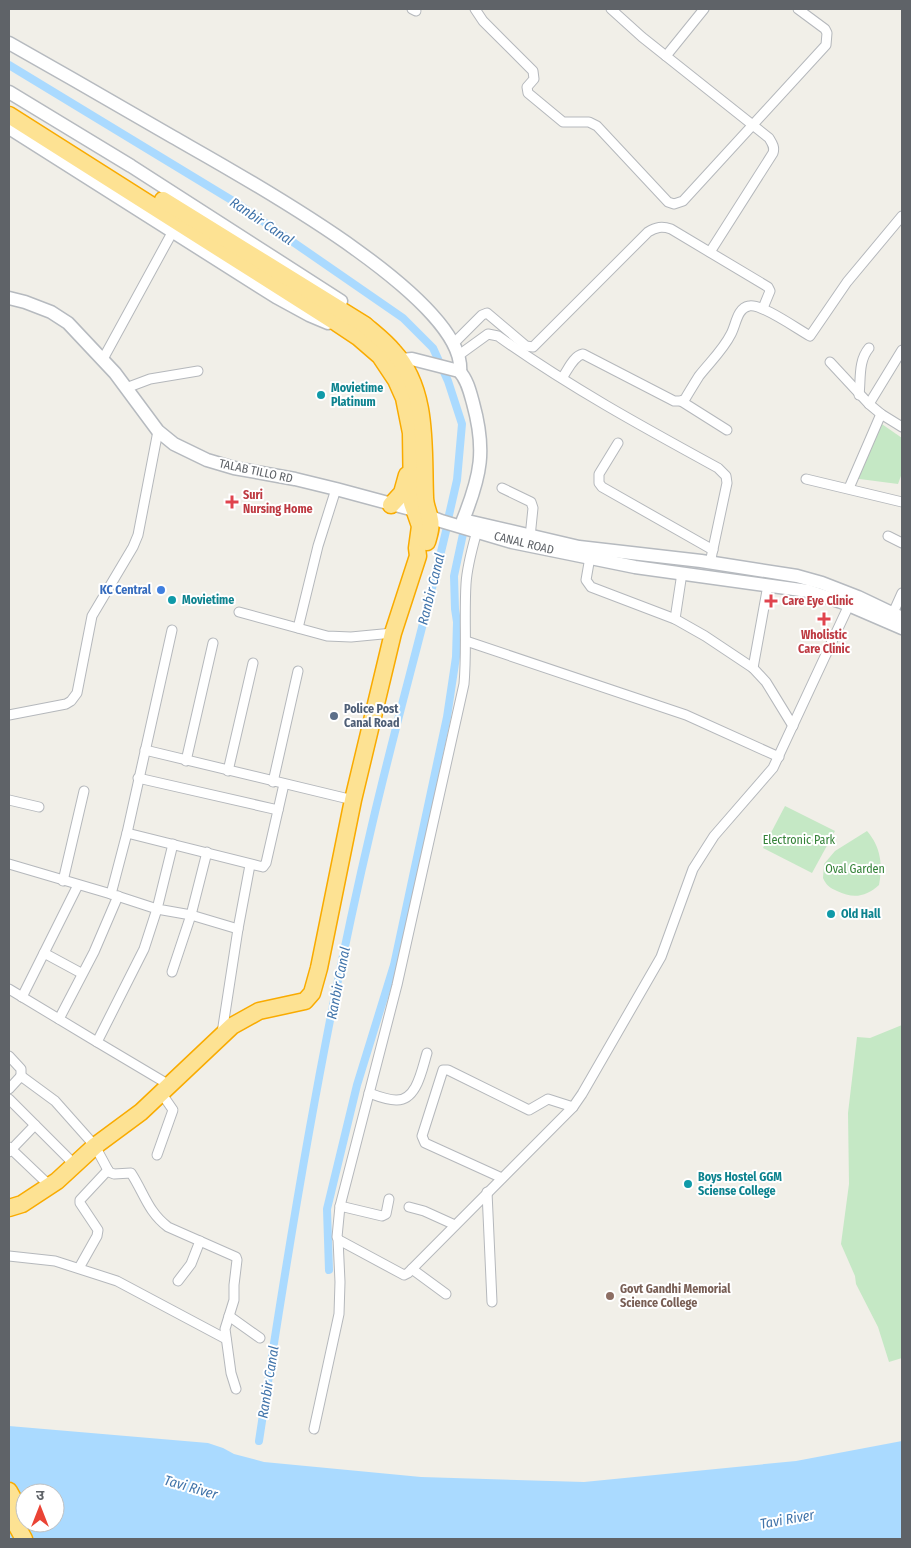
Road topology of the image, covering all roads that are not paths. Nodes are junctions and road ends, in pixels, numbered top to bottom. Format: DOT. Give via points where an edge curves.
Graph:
graph roads {
  1 [pos="475,9"];
  2 [pos="611,9"];
  3 [pos="704,9"];
  4 [pos="798,9"];
  5 [pos="9,43"];
  6 [pos="666,56"];
  7 [pos="9,92"];
  8 [pos="9,103"];
  9 [pos="9,115"];
  10 [pos="752,125"];
  11 [pos="9,128"];
  12 [pos="902,216"];
  13 [pos="173,231"];
  14 [pos="710,252"];
  15 [pos="292,288"];
  16 [pos="9,298"];
  17 [pos="763,308"];
  18 [pos="337,323"];
  19 [pos="365,325"];
  20 [pos="869,348"];
  21 [pos="456,349"];
  22 [pos="902,350"];
  23 [pos="103,360"];
  24 [pos="401,360"];
  25 [pos="830,362"];
  26 [pos="198,371"];
  27 [pos="455,371"];
  28 [pos="562,378"];
  29 [pos="126,388"];
  30 [pos="859,395"];
  31 [pos="681,402"];
  32 [pos="869,404"];
  33 [pos="881,414"];
  34 [pos="901,422"];
  35 [pos="726,430"];
  36 [pos="158,431"];
  37 [pos="618,443"];
  38 [pos="412,460"];
  39 [pos="806,479"];
  40 [pos="336,488"];
  41 [pos="502,488"];
  42 [pos="849,488"];
  43 [pos="902,502"];
  44 [pos="391,505"];
  45 [pos="423,512"];
  46 [pos="477,531"];
  47 [pos="888,536"];
  48 [pos="530,537"];
  49 [pos="902,543"];
  50 [pos="590,557"];
  51 [pos="712,557"];
  52 [pos="682,573"];
  53 [pos="768,585"];
  54 [pos="902,593"];
  55 [pos="849,606"];
  56 [pos="239,612"];
  57 [pos="898,615"];
  58 [pos="675,619"];
  59 [pos="298,628"];
  60 [pos="902,628"];
  61 [pos="172,630"];
  62 [pos="393,633"];
  63 [pos="466,641"];
  64 [pos="213,643"];
  65 [pos="252,663"];
  66 [pos="753,668"];
  67 [pos="298,671"];
  68 [pos="9,715"];
  69 [pos="793,726"];
  70 [pos="145,750"];
  71 [pos="779,757"];
  72 [pos="186,761"];
  73 [pos="228,771"];
  74 [pos="138,778"];
  75 [pos="273,782"];
  76 [pos="284,784"];
  77 [pos="84,791"];
  78 [pos="9,800"];
  79 [pos="352,800"];
  80 [pos="39,807"];
  81 [pos="278,810"];
  82 [pos="127,833"];
  83 [pos="173,844"];
  84 [pos="207,852"];
  85 [pos="9,864"];
  86 [pos="250,865"];
  87 [pos="63,880"];
  88 [pos="78,885"];
  89 [pos="115,895"];
  90 [pos="157,909"];
  91 [pos="191,915"];
  92 [pos="238,928"];
  93 [pos="44,953"];
  94 [pos="172,972"];
  95 [pos="81,973"];
  96 [pos="9,989"];
  97 [pos="22,996"];
  98 [pos="59,1019"];
  99 [pos="221,1036"];
  100 [pos="97,1042"];
  101 [pos="427,1054"];
  102 [pos="9,1056"];
  103 [pos="21,1076"];
  104 [pos="9,1089"];
  105 [pos="368,1093"];
  106 [pos="168,1096"];
  107 [pos="9,1099"];
  108 [pos="573,1107"];
  109 [pos="35,1126"];
  110 [pos="10,1149"];
  111 [pos="157,1155"];
  112 [pos="102,1161"];
  113 [pos="75,1165"];
  114 [pos="502,1178"];
  115 [pos="50,1186"];
  116 [pos="487,1192"];
  117 [pos="389,1198"];
  118 [pos="340,1206"];
  119 [pos="408,1207"];
  120 [pos="9,1208"];
  121 [pos="455,1225"];
  122 [pos="338,1239"];
  123 [pos="200,1241"];
  124 [pos="9,1256"];
  125 [pos="79,1268"];
  126 [pos="412,1269"];
  127 [pos="178,1281"];
  128 [pos="446,1294"];
  129 [pos="492,1302"];
  130 [pos="229,1316"];
  131 [pos="260,1338"];
  132 [pos="226,1339"];
  133 [pos="236,1388"];
  134 [pos="314,1429"];
  135 [pos="9,1512"];
  136 [pos="24,1539"];
  1 -- 10 [label="street" via="533,71 534,79 527,88 528,93 563,122 589,122 597,126 668,202 683,201"];
  2 -- 6 [label="street"];
  3 -- 6 [label="street"];
  4 -- 10 [label="street" via="825,29 826,45"];
  5 -- 21 [label="main road" via="292,207 344,241 426,308"];
  6 -- 10 [label="street"];
  7 -- 19 [label="main road" via="333,296"];
  8 -- 15 [label="highway"];
  9 -- 15 [label="highway"];
  10 -- 14 [label="street" via="769,138 773,154"];
  11 -- 13 [label="main road"];
  12 -- 17 [label="street" via="846,282 810,336"];
  13 -- 18 [label="main road" via="300,311 329,324"];
  13 -- 23 [label="street"];
  14 -- 17 [label="street" via="768,287 770,291"];
  14 -- 21 [label="street" via="671,229 655,228 533,347 526,346 487,313"];
  15 -- 18 [label="highway"];
  15 -- 19 [label="highway"];
  16 -- 23 [label="main road, TALAB TILLO RD" via="51,312 68,324"];
  17 -- 31 [label="street" via="749,305 740,311 723,349"];
  18 -- 38 [label="highway" via="371,347 396,380 408,413"];
  19 -- 24 [label="highway"];
  20 -- 30 [label="street" via="861,362"];
  21 -- 27 [label="main road"];
  21 -- 28 [label="street" via="493,334"];
  22 -- 32 [label="street"];
  23 -- 29 [label="main road, TALAB TILLO RD"];
  24 -- 27 [label="main road" via="412,359"];
  24 -- 45 [label="highway" via="419,405 424,440"];
  25 -- 30 [label="street"];
  26 -- 29 [label="street" via="150,379"];
  27 -- 48 [label="main road, CANAL ROAD" via="470,391 480,439 475,491 463,520"];
  28 -- 31 [label="street" via="576,358 584,354"];
  28 -- 51 [label="street" via="718,468 726,476"];
  29 -- 36 [label="main road, TALAB TILLO RD"];
  30 -- 32 [label="street"];
  31 -- 35 [label="street"];
  32 -- 33 [label="street"];
  33 -- 34 [label="street"];
  33 -- 42 [label="street"];
  36 -- 40 [label="main road, TALAB TILLO RD" via="174,444 207,460"];
  36 -- 68 [label="street" via="138,535 95,609 77,693 66,704"];
  37 -- 51 [label="street" via="599,474 598,483"];
  38 -- 44 [label="highway" via="402,493"];
  38 -- 45 [label="highway" via="411,497"];
  39 -- 42 [label="street"];
  40 -- 44 [label="main road, TALAB TILLO RD"];
  40 -- 59 [label="street"];
  41 -- 48 [label="street" via="531,502"];
  42 -- 43 [label="street"];
  44 -- 45 [label="main road, TALAB TILLO RD"];
  45 -- 46 [label="main road, CANAL ROAD"];
  45 -- 62 [label="highway" via="418,556"];
  46 -- 50 [label="main road, CANAL ROAD" via="512,542"];
  46 -- 63 [label="street" via="466,584"];
  47 -- 49 [label="street"];
  48 -- 51 [label="main road, CANAL ROAD" via="579,547"];
  50 -- 52 [label="main road, CANAL ROAD"];
  50 -- 58 [label="street" via="586,580 591,587"];
  51 -- 57 [label="main road, CANAL ROAD" via="807,578"];
  52 -- 53 [label="main road, CANAL ROAD"];
  52 -- 58 [label="street"];
  53 -- 55 [label="main road, CANAL ROAD" via="808,591"];
  53 -- 66 [label="street"];
  54 -- 57 [label="street"];
  55 -- 60 [label="main road, CANAL ROAD"];
  55 -- 69 [label="street"];
  56 -- 59 [label="street"];
  58 -- 66 [label="street"];
  59 -- 62 [label="street" via="338,638"];
  61 -- 70 [label="street"];
  62 -- 79 [label="highway"];
  63 -- 71 [label="street" via="686,715"];
  63 -- 105 [label="street" via="464,684 397,985"];
  64 -- 72 [label="street"];
  65 -- 73 [label="street"];
  66 -- 69 [label="street" via="766,682"];
  67 -- 75 [label="street"];
  69 -- 71 [label="street"];
  70 -- 72 [label="street"];
  70 -- 74 [label="street"];
  71 -- 108 [label="street" via="764,781 710,841 693,868 660,957"];
  72 -- 73 [label="street"];
  73 -- 75 [label="street"];
  74 -- 81 [label="street"];
  74 -- 82 [label="street"];
  75 -- 76 [label="street"];
  76 -- 79 [label="street"];
  76 -- 81 [label="street"];
  77 -- 87 [label="street"];
  78 -- 80 [label="street"];
  79 -- 99 [label="highway" via="312,993 305,1001 259,1011"];
  81 -- 86 [label="street" via="266,863 260,868"];
  82 -- 83 [label="street"];
  82 -- 89 [label="street"];
  83 -- 84 [label="street"];
  83 -- 90 [label="street"];
  84 -- 86 [label="street"];
  84 -- 91 [label="street"];
  85 -- 87 [label="street"];
  86 -- 92 [label="street"];
  87 -- 88 [label="street"];
  88 -- 89 [label="street"];
  88 -- 93 [label="street"];
  89 -- 90 [label="street"];
  89 -- 95 [label="street" via="94,952"];
  90 -- 91 [label="street"];
  90 -- 100 [label="street" via="144,949"];
  91 -- 92 [label="street"];
  91 -- 94 [label="street"];
  92 -- 99 [label="street"];
  93 -- 95 [label="street"];
  93 -- 97 [label="street"];
  95 -- 98 [label="street"];
  96 -- 97 [label="street"];
  97 -- 98 [label="street"];
  98 -- 100 [label="street"];
  99 -- 106 [label="highway"];
  100 -- 106 [label="street"];
  101 -- 105 [label="street" via="410,1095 398,1101"];
  102 -- 103 [label="street" via="21,1069"];
  103 -- 104 [label="street"];
  103 -- 112 [label="street" via="54,1102"];
  105 -- 118 [label="street"];
  106 -- 111 [label="street" via="172,1111"];
  106 -- 112 [label="highway" via="141,1112"];
  107 -- 109 [label="street"];
  108 -- 114 [label="street"];
  108 -- 114 [label="street" via="548,1098 529,1110 443,1070 423,1141"];
  109 -- 110 [label="street"];
  109 -- 113 [label="street"];
  110 -- 115 [label="street"];
  112 -- 113 [label="highway"];
  112 -- 123 [label="street" via="114,1174 131,1173 155,1216 168,1227"];
  112 -- 125 [label="street" via="80,1200 98,1233"];
  113 -- 115 [label="highway"];
  114 -- 116 [label="street"];
  115 -- 120 [label="highway" via="22,1204"];
  116 -- 121 [label="street"];
  116 -- 129 [label="street"];
  117 -- 118 [label="street" via="386,1214 382,1216"];
  118 -- 122 [label="street"];
  119 -- 121 [label="street"];
  121 -- 126 [label="street"];
  122 -- 126 [label="street" via="401,1274 406,1275"];
  122 -- 134 [label="street" via="339,1314"];
  123 -- 127 [label="street" via="191,1264"];
  123 -- 130 [label="street" via="237,1259 234,1300"];
  124 -- 125 [label="street" via="46,1259"];
  125 -- 132 [label="street" via="117,1281"];
  126 -- 128 [label="street"];
  130 -- 131 [label="street"];
  130 -- 132 [label="street" via="224,1329"];
  132 -- 133 [label="street"];
  135 -- 136 [label="highway"];
}
